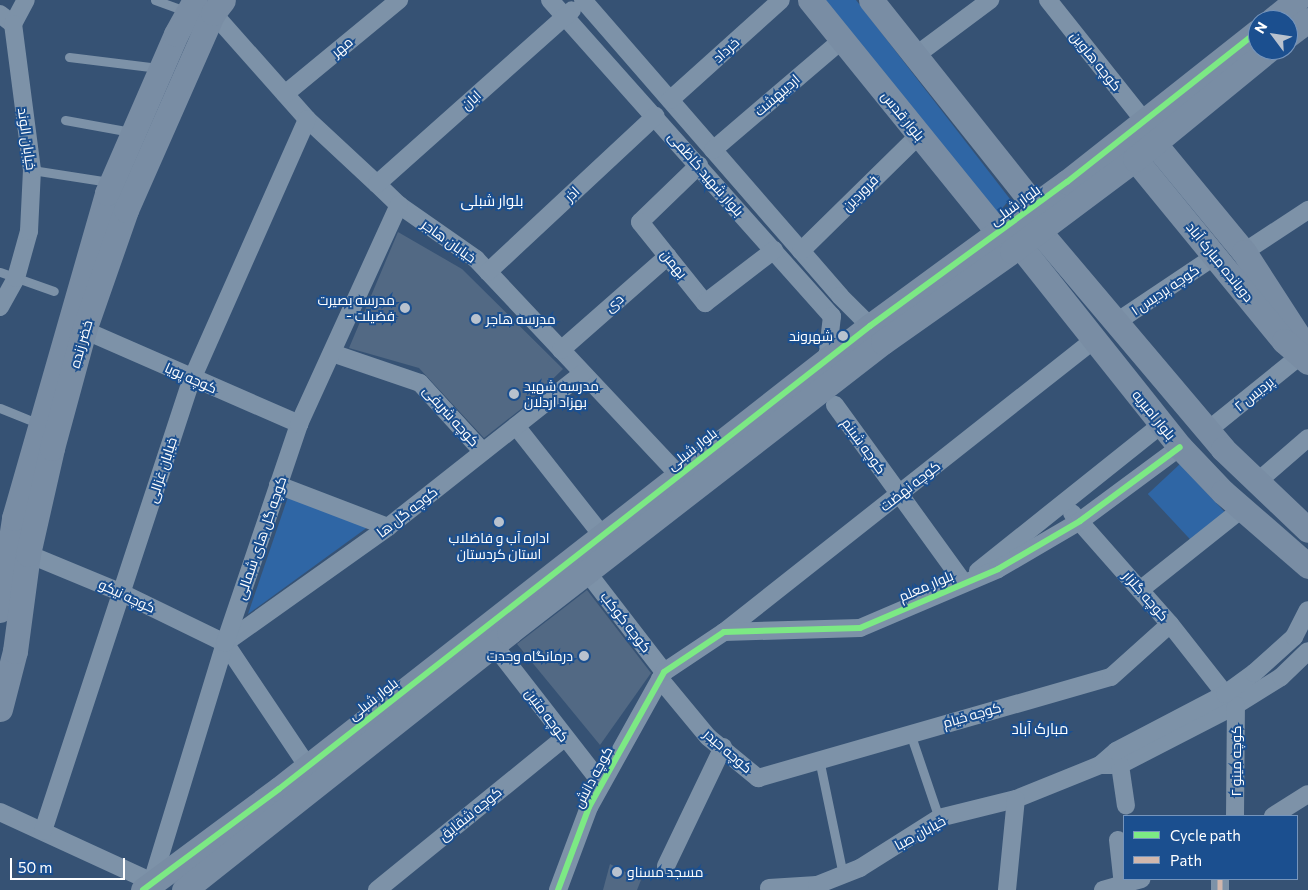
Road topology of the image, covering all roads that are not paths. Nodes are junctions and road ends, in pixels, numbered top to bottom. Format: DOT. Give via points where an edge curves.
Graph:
graph roads {
  1 [pos="26,0"];
  2 [pos="155,0"];
  3 [pos="398,0"];
  4 [pos="550,0"];
  5 [pos="584,0"];
  6 [pos="781,0"];
  7 [pos="810,0"];
  8 [pos="871,0"];
  9 [pos="990,0"];
  10 [pos="1297,0"];
  11 [pos="1052,1"];
  12 [pos="205,6"];
  13 [pos="1284,10"];
  14 [pos="565,16"];
  15 [pos="7,19"];
  16 [pos="842,40"];
  17 [pos="1248,40"];
  18 [pos="915,56"];
  19 [pos="69,57"];
  20 [pos="1253,60"];
  21 [pos="161,69"];
  22 [pos="285,94"];
  23 [pos="670,100"];
  24 [pos="655,116"];
  25 [pos="307,119"];
  26 [pos="65,120"];
  27 [pos="134,132"];
  28 [pos="1149,132"];
  29 [pos="919,135"];
  30 [pos="713,150"];
  31 [pos="1135,159"];
  32 [pos="699,165"];
  33 [pos="32,170"];
  34 [pos="112,183"];
  35 [pos="377,184"];
  36 [pos="399,205"];
  37 [pos="1035,206"];
  38 [pos="1308,210"];
  39 [pos="1040,231"];
  40 [pos="998,232"];
  41 [pos="1020,246"];
  42 [pos="774,250"];
  43 [pos="801,251"];
  44 [pos="1244,252"];
  45 [pos="668,256"];
  46 [pos="1215,256"];
  47 [pos="488,272"];
  48 [pos="8,275"];
  49 [pos="54,291"];
  50 [pos="0,307"];
  51 [pos="1115,323"];
  52 [pos="870,326"];
  53 [pos="84,330"];
  54 [pos="1095,340"];
  55 [pos="561,350"];
  56 [pos="332,353"];
  57 [pos="1306,356"];
  58 [pos="827,359"];
  59 [pos="583,373"];
  60 [pos="192,379"];
  61 [pos="835,405"];
  62 [pos="0,408"];
  63 [pos="29,420"];
  64 [pos="299,424"];
  65 [pos="1161,425"];
  66 [pos="516,426"];
  67 [pos="1207,431"];
  68 [pos="1308,438"];
  69 [pos="1180,447"];
  70 [pos="483,452"];
  71 [pos="679,475"];
  72 [pos="1257,482"];
  73 [pos="278,486"];
  74 [pos="899,494"];
  75 [pos="1061,503"];
  76 [pos="1242,509"];
  77 [pos="1080,521"];
  78 [pos="1300,522"];
  79 [pos="388,528"];
  80 [pos="601,534"];
  81 [pos="1274,537"];
  82 [pos="28,554"];
  83 [pos="1308,566"];
  84 [pos="587,572"];
  85 [pos="964,583"];
  86 [pos="1140,590"];
  87 [pos="122,593"];
  88 [pos="0,610"];
  89 [pos="1308,610"];
  90 [pos="1170,624"];
  91 [pos="724,632"];
  92 [pos="225,643"];
  93 [pos="493,644"];
  94 [pos="1308,651"];
  95 [pos="662,676"];
  96 [pos="1230,700"];
  97 [pos="0,708"];
  98 [pos="910,733"];
  99 [pos="564,738"];
  100 [pos="723,747"];
  101 [pos="818,758"];
  102 [pos="1100,765"];
  103 [pos="1120,765"];
  104 [pos="308,767"];
  105 [pos="758,778"];
  106 [pos="602,784"];
  107 [pos="1308,794"];
  108 [pos="1016,799"];
  109 [pos="1126,806"];
  110 [pos="0,812"];
  111 [pos="1235,815"];
  112 [pos="1275,815"];
  113 [pos="939,818"];
  114 [pos="43,832"];
  115 [pos="1118,840"];
  116 [pos="666,866"];
  117 [pos="842,875"];
  118 [pos="1138,880"];
  119 [pos="1123,885"];
  120 [pos="152,887"];
  121 [pos="769,888"];
  122 [pos="561,889"];
  123 [pos="184,890"];
  124 [pos="377,890"];
  125 [pos="1007,890"];
  126 [pos="1103,890"];
  1 -- 15 [label="street"];
  2 -- 12 [label="lane"];
  3 -- 22 [label="street, مهر"];
  4 -- 14 [label="street, بلوار شهید کاظمی"];
  5 -- 14 [label="street, ابان"];
  5 -- 23 [label="street, بلوار شهید کاظمی"];
  6 -- 23 [label="street, خرداد"];
  7 -- 16 [label="street, بلوار قدس"];
  8 -- 18 [label="street"];
  9 -- 18 [label="street"];
  10 -- 13 [label="street"];
  11 -- 28 [label="street, کوچه هاوین"];
  12 -- 21 [label="street, خضر زنده"];
  12 -- 22 [label="street, خیابان هاجر"];
  12 -- 53 [label="street, خضر زنده" via="126,210"];
  14 -- 24 [label="street, بلوار شهید کاظمی"];
  14 -- 35 [label="street, ابان"];
  15 -- 33 [label="street, خیابان الوند"];
  16 -- 29 [label="street, بلوار قدس"];
  16 -- 30 [label="street, اردیبهشت"];
  17 -- 28 [label="street, بلوار شبلی"];
  18 -- 37 [label="street"];
  19 -- 21 [label="lane"];
  20 -- 28 [label="street, بلوار شبلی"];
  21 -- 27 [label="street, خضر زنده"];
  22 -- 25 [label="street, خیابان هاجر"];
  23 -- 30 [label="street, بلوار شهید کاظمی"];
  24 -- 32 [label="street, بلوار شهید کاظمی"];
  24 -- 47 [label="street, اذر"];
  25 -- 35 [label="street, خیابان هاجر"];
  25 -- 60 [label="street, خیابان غزالی"];
  26 -- 27 [label="lane"];
  27 -- 34 [label="street, خضر زنده"];
  28 -- 31 [label="street, بلوار شبلی"];
  28 -- 37 [label="street, بلوار شبلی"];
  28 -- 44 [label="street, دوبانده مبارک آباد"];
  29 -- 40 [label="street, بلوار قدس"];
  29 -- 43 [label="street, فروردین"];
  30 -- 43 [label="street, بلوار شهید کاظمی"];
  31 -- 39 [label="street, بلوار شبلی"];
  31 -- 46 [label="street, دوبانده مبارک آباد"];
  32 -- 42 [label="street, بلوار شهید کاظمی"];
  32 -- 45 [label="street, بهمن" via="640,222"];
  33 -- 34 [label="lane"];
  33 -- 48 [label="street, خیابان الوند" via="29,230"];
  34 -- 88 [label="street, خضر زنده" via="10,517"];
  35 -- 36 [label="street, خیابان هاجر"];
  36 -- 47 [label="street, خیابان هاجر"];
  36 -- 56 [label="street, کوچه گل های شمالی"];
  37 -- 40 [label="street, بلوار شبلی"];
  38 -- 44 [label="street"];
  39 -- 41 [label="street, بلوار شبلی"];
  39 -- 51 [label="street, بلوار امیریه"];
  40 -- 52 [label="street, بلوار شبلی"];
  41 -- 54 [label="street, بلوار امیریه"];
  41 -- 84 [label="street, بلوار شبلی" via="883,342"];
  42 -- 45 [label="street, بهمن" via="705,303"];
  42 -- 58 [label="street, بلوار شهید کاظمی" via="832,316"];
  43 -- 52 [label="street, بلوار شهید کاظمی"];
  44 -- 57 [label="street, دوبانده مبارک آباد"];
  45 -- 55 [label="street, دی"];
  46 -- 51 [label="street, کوچه پردیس ۱"];
  46 -- 57 [label="street, دوبانده مبارک آباد" via="1284,341"];
  47 -- 55 [label="street, خیابان هاجر"];
  48 -- 49 [label="lane"];
  48 -- 50 [label="street, خیابان الوند"];
  51 -- 67 [label="street, بلوار امیریه"];
  52 -- 58 [label="street, بلوار شبلی"];
  53 -- 60 [label="street, کوچه پویا"];
  53 -- 82 [label="street, خضر زنده"];
  54 -- 65 [label="street, بلوار امیریه"];
  54 -- 74 [label="street, کوچه نهضت"];
  55 -- 59 [label="street, خیابان هاجر"];
  56 -- 64 [label="street, کوچه گل های شمالی"];
  56 -- 70 [label="street, کوچه شریفی" via="420,383"];
  57 -- 67 [label="street, پردیس ۲"];
  58 -- 71 [label="street, بلوار شبلی"];
  59 -- 66 [label="street, کوچه گل ها"];
  59 -- 71 [label="street, خیابان هاجر"];
  60 -- 64 [label="street, کوچه پویا"];
  60 -- 87 [label="street, خیابان غزالی"];
  61 -- 74 [label="street, کوچه شبنم"];
  62 -- 63 [label="lane"];
  64 -- 73 [label="street, کوچه گل های شمالی"];
  65 -- 69 [label="street, بلوار امیریه"];
  65 -- 75 [label="street, بلوار معلم"];
  66 -- 70 [label="street, کوچه گل ها"];
  66 -- 80 [label="street"];
  67 -- 72 [label="street, بلوار امیریه"];
  68 -- 72 [label="street"];
  69 -- 76 [label="street, بلوار امیریه"];
  69 -- 77 [label="street, بلوار معلم"];
  70 -- 79 [label="street, کوچه گل ها"];
  71 -- 80 [label="street, بلوار شبلی"];
  72 -- 78 [label="street, بلوار امیریه"];
  73 -- 79 [label="street"];
  73 -- 92 [label="street, کوچه گل های شمالی"];
  74 -- 85 [label="street, کوچه شبنم"];
  74 -- 91 [label="street, کوچه نهضت"];
  75 -- 77 [label="street, کوچه گلزار"];
  75 -- 85 [label="street, بلوار معلم"];
  76 -- 81 [label="street, بلوار امیریه"];
  76 -- 86 [label="street"];
  77 -- 85 [label="street, بلوار معلم" via="998,569"];
  77 -- 86 [label="street, کوچه گلزار"];
  78 -- 81 [label="street"];
  79 -- 92 [label="street, کوچه گل ها"];
  80 -- 104 [label="street, بلوار شبلی"];
  81 -- 83 [label="street, بلوار امیریه"];
  82 -- 87 [label="street, کوچه نیکو"];
  82 -- 97 [label="street, خضر زنده" via="15,651"];
  84 -- 93 [label="street, بلوار شبلی"];
  84 -- 95 [label="street, کوچه کوکب"];
  85 -- 91 [label="street, بلوار معلم" via="860,628"];
  86 -- 90 [label="street, کوچه گلزار"];
  87 -- 92 [label="street, کوچه نیکو"];
  87 -- 114 [label="street, خیابان غزالی"];
  89 -- 96 [label="street, خیابان صبا" via="1294,636"];
  90 -- 96 [label="street, کوچه گلزار"];
  90 -- 98 [label="street, کوچه خیام" via="1111,676"];
  91 -- 95 [label="street"];
  92 -- 104 [label="street"];
  92 -- 120 [label="street, کوچه گل های شمالی"];
  93 -- 99 [label="street, کوچه متین"];
  93 -- 123 [label="street, بلوار شبلی"];
  94 -- 96 [label="street, خیابان صبا" via="1281,677"];
  95 -- 100 [label="street, کوچه حیدر" via="708,737"];
  95 -- 106 [label="street, کوچه دانش"];
  96 -- 102 [label="street, خیابان صبا" via="1116,751"];
  96 -- 103 [label="street, خیابان صبا"];
  96 -- 111 [label="street, کوچه مینو ۲"];
  98 -- 101 [label="street, کوچه خیام"];
  98 -- 113 [label="lane"];
  99 -- 106 [label="street, کوچه متین"];
  99 -- 124 [label="street, کوچه شقایق"];
  100 -- 105 [label="street, کوچه حیدر"];
  100 -- 116 [label="street"];
  101 -- 105 [label="street, کوچه خیام"];
  101 -- 117 [label="lane"];
  102 -- 103 [label="street, خیابان صبا"];
  102 -- 108 [label="street, خیابان صبا"];
  103 -- 109 [label="street"];
  104 -- 120 [label="street, بلوار شبلی"];
  106 -- 122 [label="street, کوچه دانش" via="590,807"];
  107 -- 112 [label="street"];
  108 -- 113 [label="street, خیابان صبا"];
  108 -- 125 [label="street"];
  110 -- 114 [label="street"];
  113 -- 117 [label="street, خیابان صبا" via="860,868"];
  114 -- 120 [label="street"];
  115 -- 119 [label="street"];
  117 -- 121 [label="street, خیابان صبا" via="817,885"];
  118 -- 119 [label="street"];
  119 -- 126 [label="street"];
}
